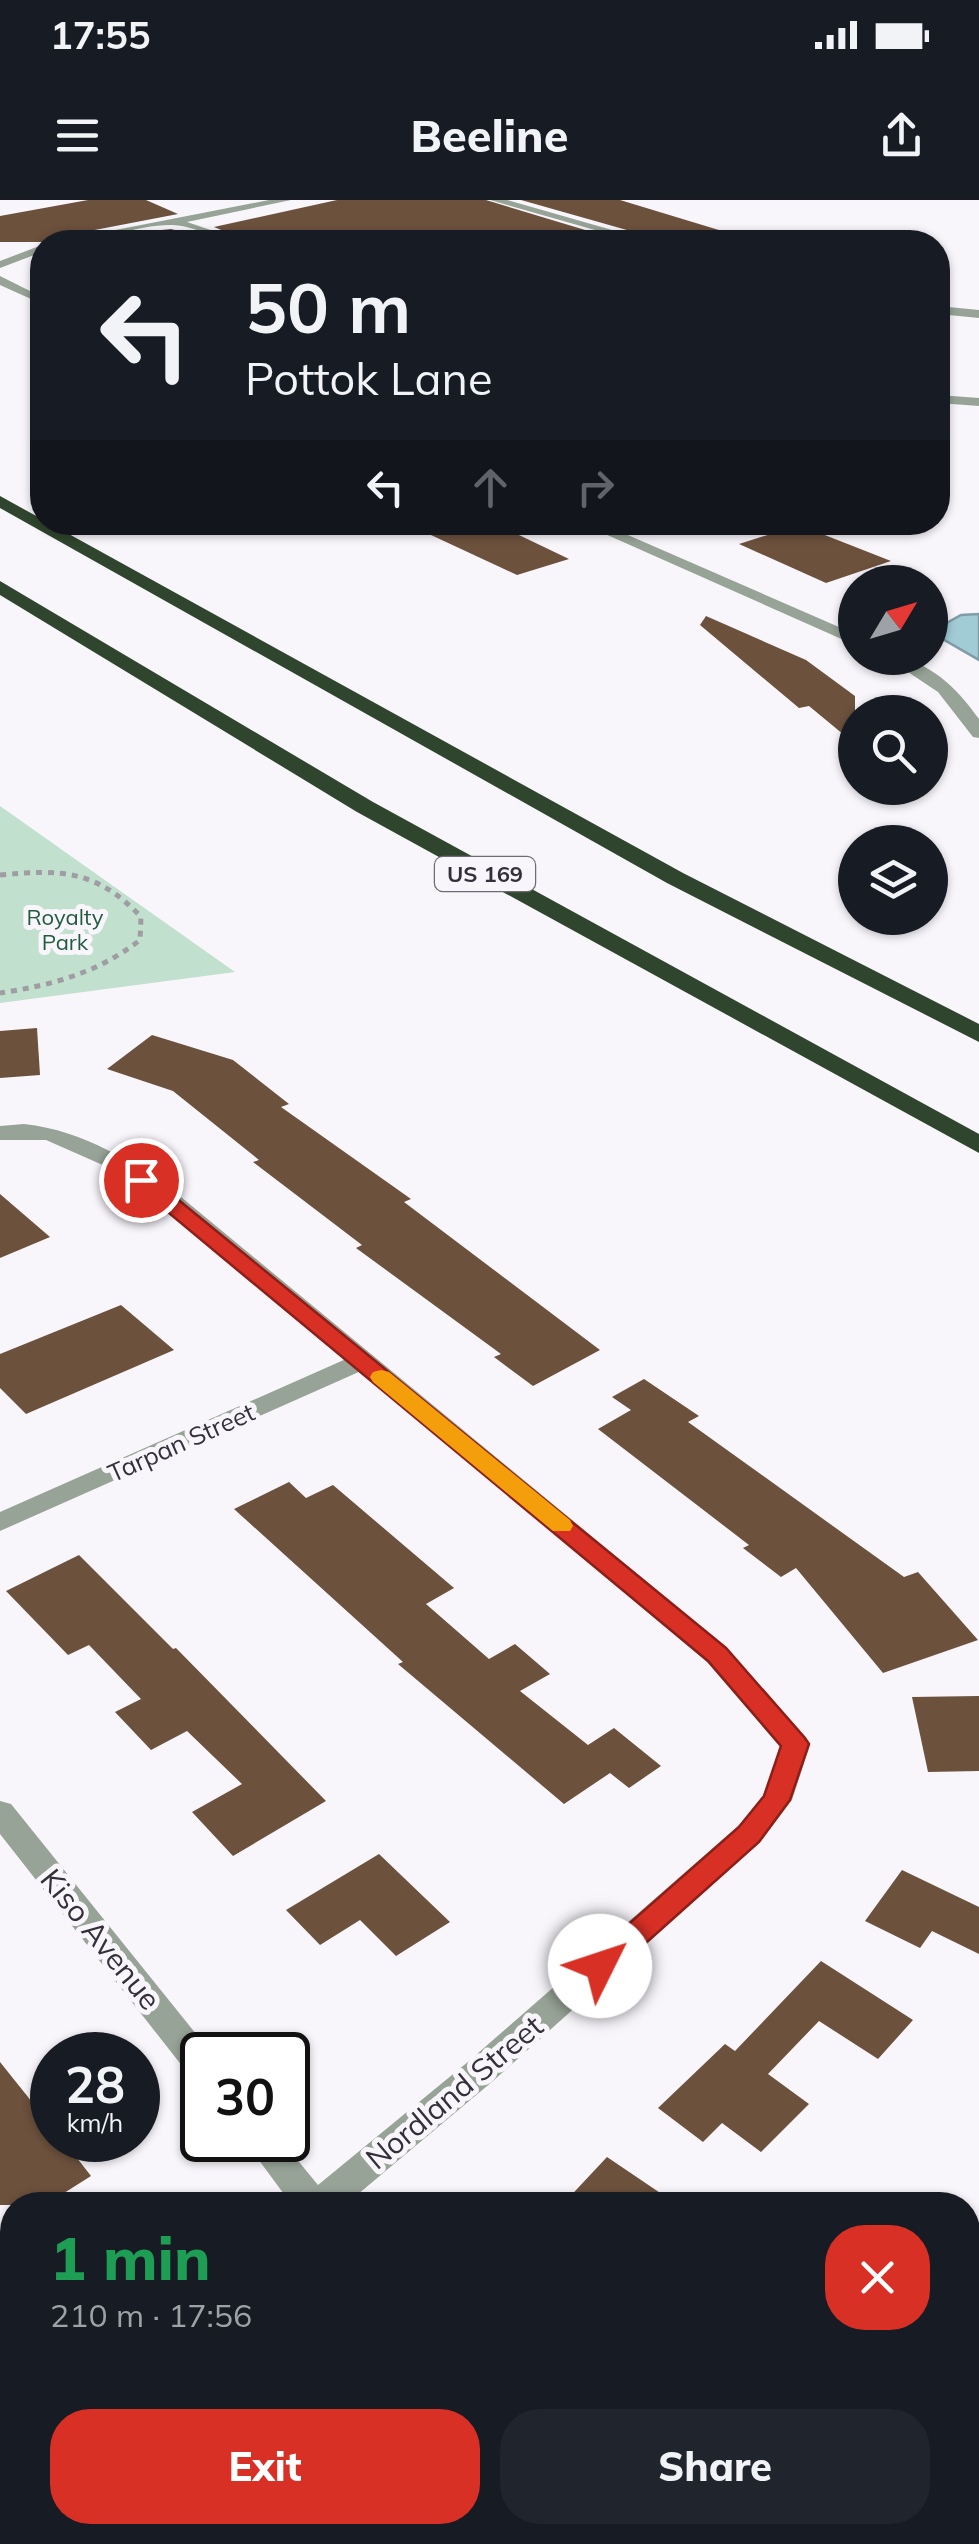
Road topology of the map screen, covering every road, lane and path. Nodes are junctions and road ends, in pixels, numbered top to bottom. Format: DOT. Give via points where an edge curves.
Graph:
graph roads {
  1 [pos="286,200"];
  2 [pos="495,200"];
  3 [pos="175,222"];
  4 [pos="129,230"];
  5 [pos="201,230"];
  6 [pos="604,230"];
  7 [pos="30,253"];
  8 [pos="0,265"];
  9 [pos="0,280"];
  10 [pos="30,295"];
  11 [pos="950,311"];
  12 [pos="979,314"];
  13 [pos="950,400"];
  14 [pos="979,402"];
  15 [pos="0,500"];
  16 [pos="30,517"];
  17 [pos="62,535"];
  18 [pos="615,535"];
  19 [pos="0,587"];
  20 [pos="838,633"];
  21 [pos="929,675"];
  22 [pos="979,733"];
  23 [pos="0,874"];
  24 [pos="0,992"];
  25 [pos="979,1034"];
  26 [pos="0,1132"];
  27 [pos="979,1145"];
  28 [pos="363,1361"];
  29 [pos="0,1522"];
  30 [pos="0,1812"];
  31 [pos="180,2038"];
  32 [pos="280,2162"];
  33 [pos="305,2192"];
  34 [pos="332,2192"];
  1 -- 3 [label="street"];
  2 -- 6 [label="street"];
  3 -- 4 [label="street"];
  3 -- 5 [label="street"];
  7 -- 8 [label="street"];
  9 -- 10 [label="street"];
  11 -- 12 [label="street"];
  13 -- 14 [label="street"];
  15 -- 16 [label="highway"];
  17 -- 25 [label="highway" via="675,878"];
  18 -- 20 [label="street"];
  19 -- 27 [label="highway, US 169" via="382,817"];
  21 -- 22 [label="street" via="967,710"];
  23 -- 24 [label="path" via="33,871 107,883 140,918 140,940 114,962 78,978"];
  26 -- 28 [label="street" via="47,1132 109,1157"];
  28 -- 29 [label="street, Tarpan Street"];
  28 -- 34 [label="street, Nordland Street" via="717,1655 795,1744 777,1800 749,1834 481,2071"];
  30 -- 31 [label="street, Kiso Avenue"];
  32 -- 33 [label="street"];
}
